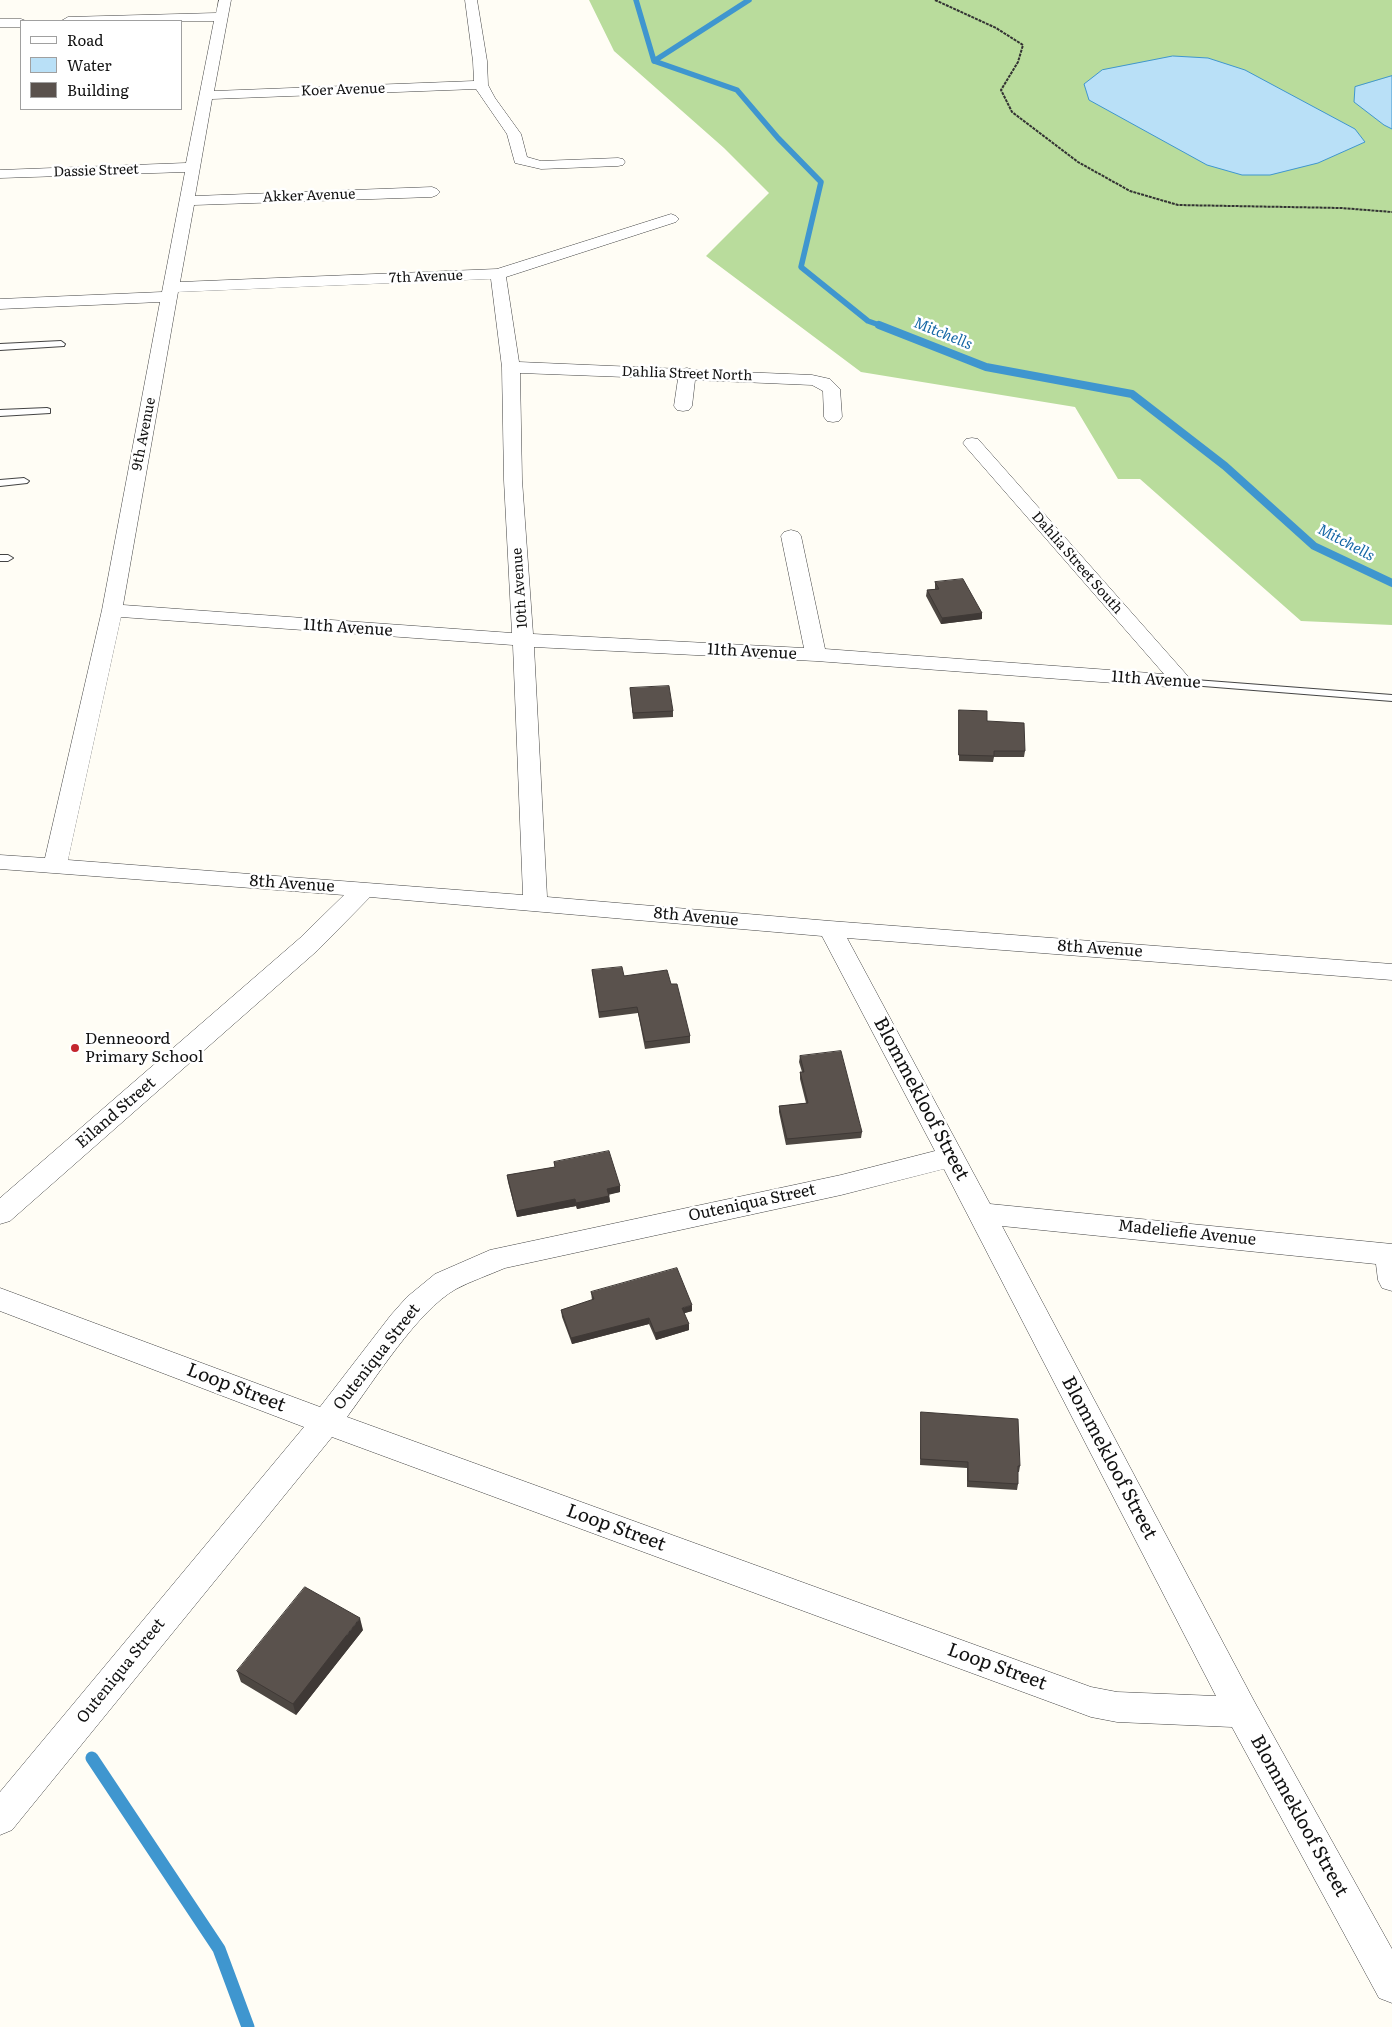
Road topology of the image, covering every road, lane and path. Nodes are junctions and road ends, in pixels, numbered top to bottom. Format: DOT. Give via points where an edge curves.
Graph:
graph roads {
  1 [pos="471,0"];
  2 [pos="935,0"];
  3 [pos="224,8"];
  4 [pos="80,20"];
  5 [pos="0,23"];
  6 [pos="20,23"];
  7 [pos="481,85"];
  8 [pos="206,95"];
  9 [pos="618,162"];
  10 [pos="192,167"];
  11 [pos="0,174"];
  12 [pos="432,192"];
  13 [pos="186,201"];
  14 [pos="1392,212"];
  15 [pos="671,219"];
  16 [pos="498,274"];
  17 [pos="171,292"];
  18 [pos="0,304"];
  19 [pos="62,344"];
  20 [pos="0,347"];
  21 [pos="511,367"];
  22 [pos="687,373"];
  23 [pos="682,406"];
  24 [pos="47,411"];
  25 [pos="0,413"];
  26 [pos="832,417"];
  27 [pos="972,443"];
  28 [pos="24,481"];
  29 [pos="0,483"];
  30 [pos="791,536"];
  31 [pos="112,610"];
  32 [pos="524,640"];
  33 [pos="816,655"];
  34 [pos="1182,682"];
  35 [pos="1392,698"];
  36 [pos="0,862"];
  37 [pos="55,867"];
  38 [pos="364,889"];
  39 [pos="535,903"];
  40 [pos="830,929"];
  41 [pos="1392,972"];
  42 [pos="952,1157"];
  43 [pos="0,1214"];
  44 [pos="982,1214"];
  45 [pos="1391,1263"];
  46 [pos="0,1299"];
  47 [pos="326,1422"];
  48 [pos="1242,1712"];
  49 [pos="0,1818"];
  50 [pos="1392,1985"];
  1 -- 7 [label="street"];
  2 -- 14 [label="path" via="996,28 1023,45 1018,62 1001,90 1012,112 1078,162 1130,191 1178,205"];
  3 -- 4 [label="street"];
  3 -- 8 [label="street, 9th Avenue"];
  5 -- 6 [label="street"];
  7 -- 8 [label="street, Koer Avenue"];
  7 -- 9 [label="street" via="514,134 518,159 522,162 541,165"];
  8 -- 10 [label="street, 9th Avenue"];
  10 -- 11 [label="street, Dassie Street"];
  10 -- 13 [label="street, 9th Avenue"];
  12 -- 13 [label="street, Akker Avenue"];
  13 -- 17 [label="street, 9th Avenue"];
  15 -- 16 [label="street, 7th Avenue"];
  16 -- 17 [label="street, 7th Avenue"];
  16 -- 21 [label="street, 10th Avenue"];
  17 -- 18 [label="street, 7th Avenue"];
  17 -- 31 [label="street, 9th Avenue"];
  19 -- 20 [label="lane"];
  21 -- 22 [label="street, Dahlia Street North"];
  21 -- 32 [label="street, 10th Avenue" via="512,480"];
  22 -- 23 [label="street"];
  22 -- 26 [label="street, Dahlia Street North" via="818,381 831,389"];
  24 -- 25 [label="lane"];
  27 -- 34 [label="street, Dahlia Street South"];
  28 -- 29 [label="lane"];
  30 -- 33 [label="street"];
  31 -- 32 [label="street, 11th Avenue"];
  31 -- 37 [label="street, 9th Avenue"];
  32 -- 33 [label="street, 11th Avenue"];
  32 -- 39 [label="street, 10th Avenue"];
  33 -- 34 [label="street, 11th Avenue"];
  34 -- 35 [label="lane, 11th Avenue"];
  36 -- 37 [label="street, 8th Avenue"];
  37 -- 38 [label="street, 8th Avenue"];
  38 -- 39 [label="street, 8th Avenue"];
  38 -- 43 [label="street, Eiland Street" via="309,944"];
  39 -- 40 [label="street, 8th Avenue"];
  40 -- 41 [label="street, 8th Avenue"];
  40 -- 42 [label="street, Blommekloof Street"];
  42 -- 44 [label="street, Blommekloof Street"];
  42 -- 47 [label="street, Outeniqua Street" via="509,1256 457,1275 416,1305"];
  44 -- 45 [label="street, Madeliefie Avenue" via="1047,1219"];
  44 -- 48 [label="street, Blommekloof Street"];
  46 -- 47 [label="street, Loop Street"];
  47 -- 48 [label="street, Loop Street" via="1092,1702 1117,1708"];
  47 -- 49 [label="street, Outeniqua Street"];
  48 -- 50 [label="street, Blommekloof Street"];
}
